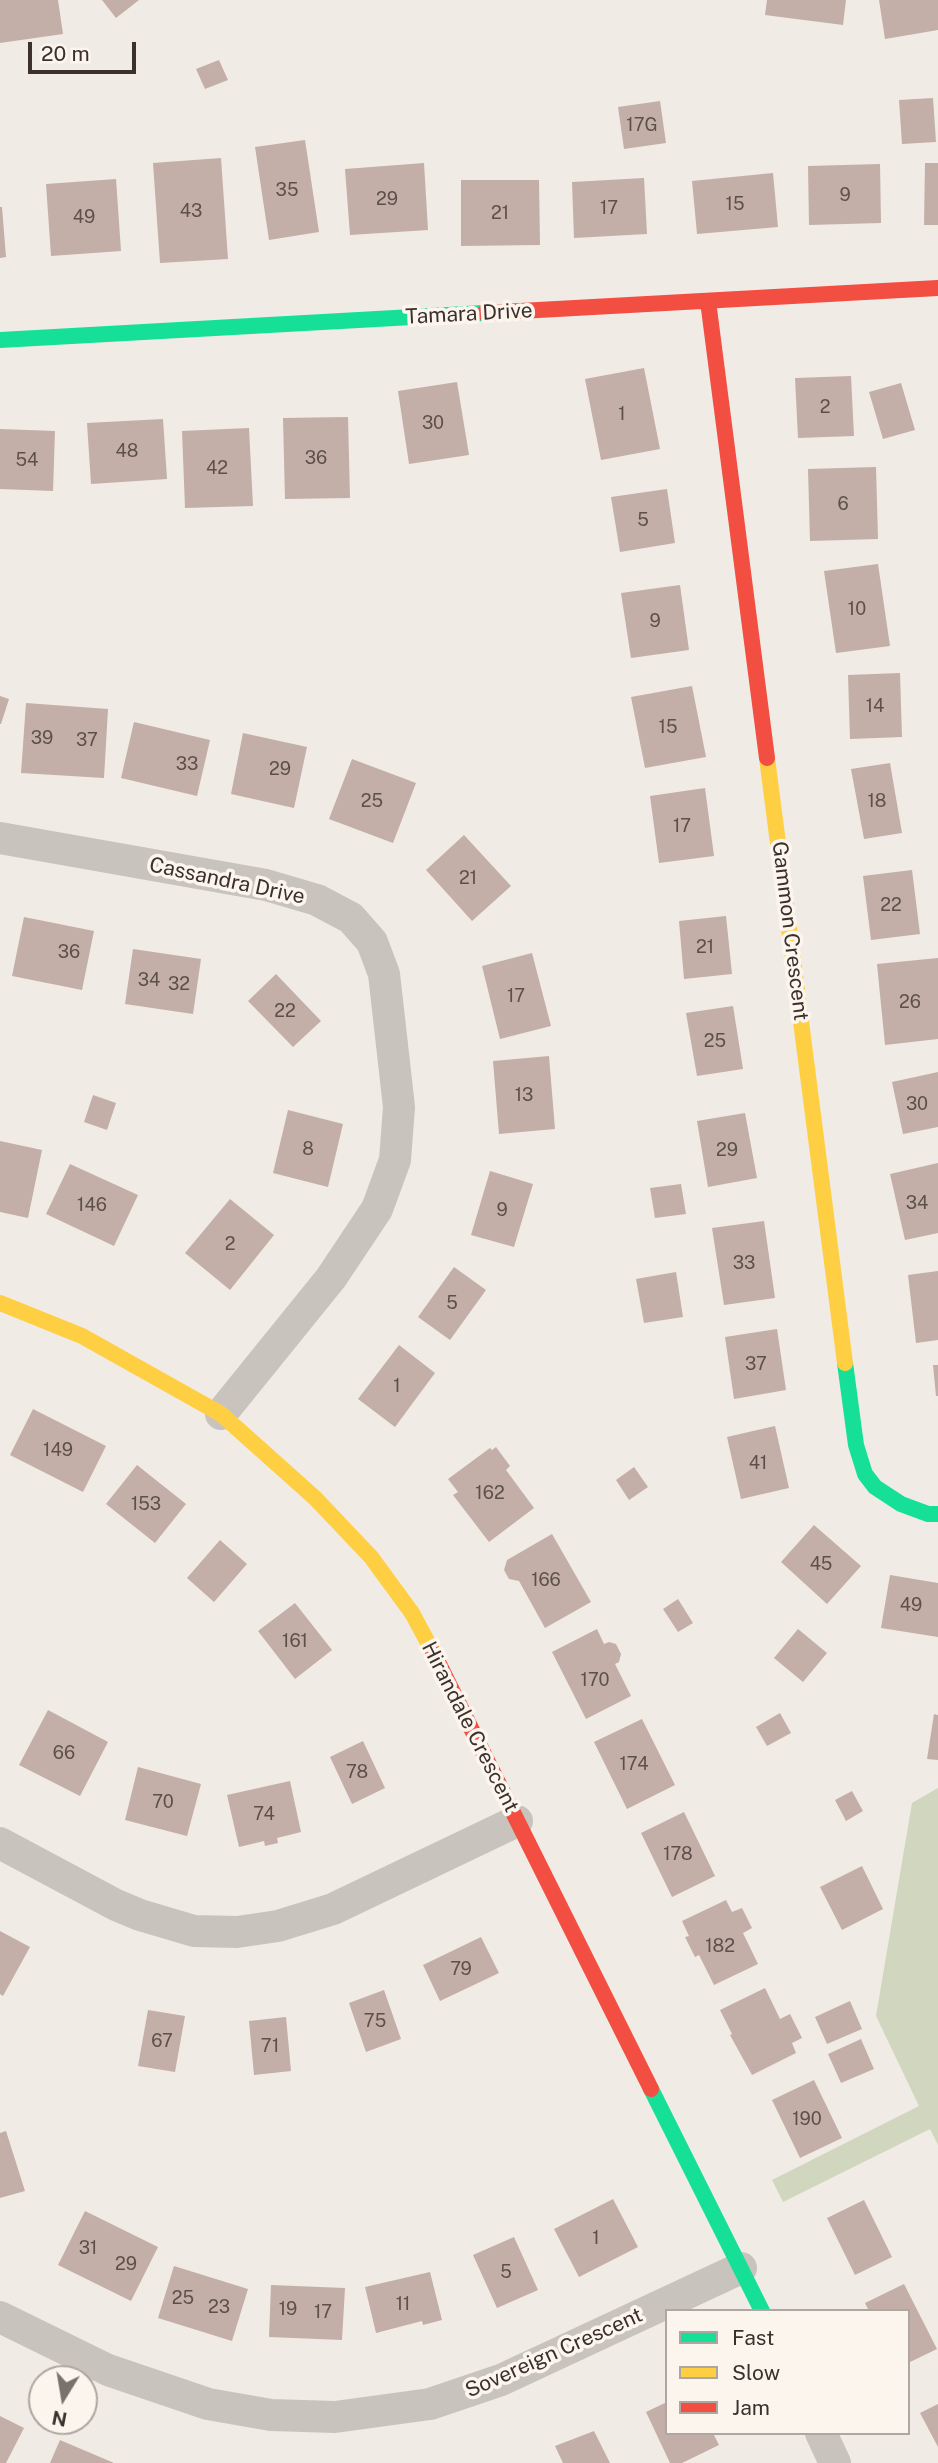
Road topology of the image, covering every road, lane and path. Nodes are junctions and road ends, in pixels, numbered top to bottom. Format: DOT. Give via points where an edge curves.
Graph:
graph roads {
  1 [pos="938,288"];
  2 [pos="708,301"];
  3 [pos="0,340"];
  4 [pos="0,838"];
  5 [pos="0,1303"];
  6 [pos="221,1414"];
  7 [pos="938,1514"];
  8 [pos="517,1821"];
  9 [pos="0,1843"];
  10 [pos="741,2268"];
  11 [pos="761,2309"];
  12 [pos="0,2317"];
  13 [pos="822,2435"];
  14 [pos="835,2463"];
  1 -- 2 [label="street, Tamara Drive"];
  2 -- 3 [label="street, Tamara Drive"];
  2 -- 7 [label="street, Gammon Crescent" via="856,1445 865,1474 875,1487 901,1504"];
  4 -- 6 [label="street, Cassandra Drive" via="266,885 317,900 351,918 372,942 384,974 399,1107 395,1160 377,1209 331,1278"];
  5 -- 6 [label="street, Hirandale Crescent" via="82,1336"];
  6 -- 8 [label="street, Hirandale Crescent" via="315,1498 371,1558 412,1613"];
  8 -- 9 [label="street" via="333,1909 278,1926 237,1931 194,1930 140,1915"];
  8 -- 10 [label="street, Hirandale Crescent"];
  10 -- 11 [label="street, Hirandale Crescent"];
  10 -- 12 [label="street, Sovereign Crescent" via="501,2380 430,2404 335,2417 271,2415 208,2404 108,2370"];
  13 -- 14 [label="street"];
}
